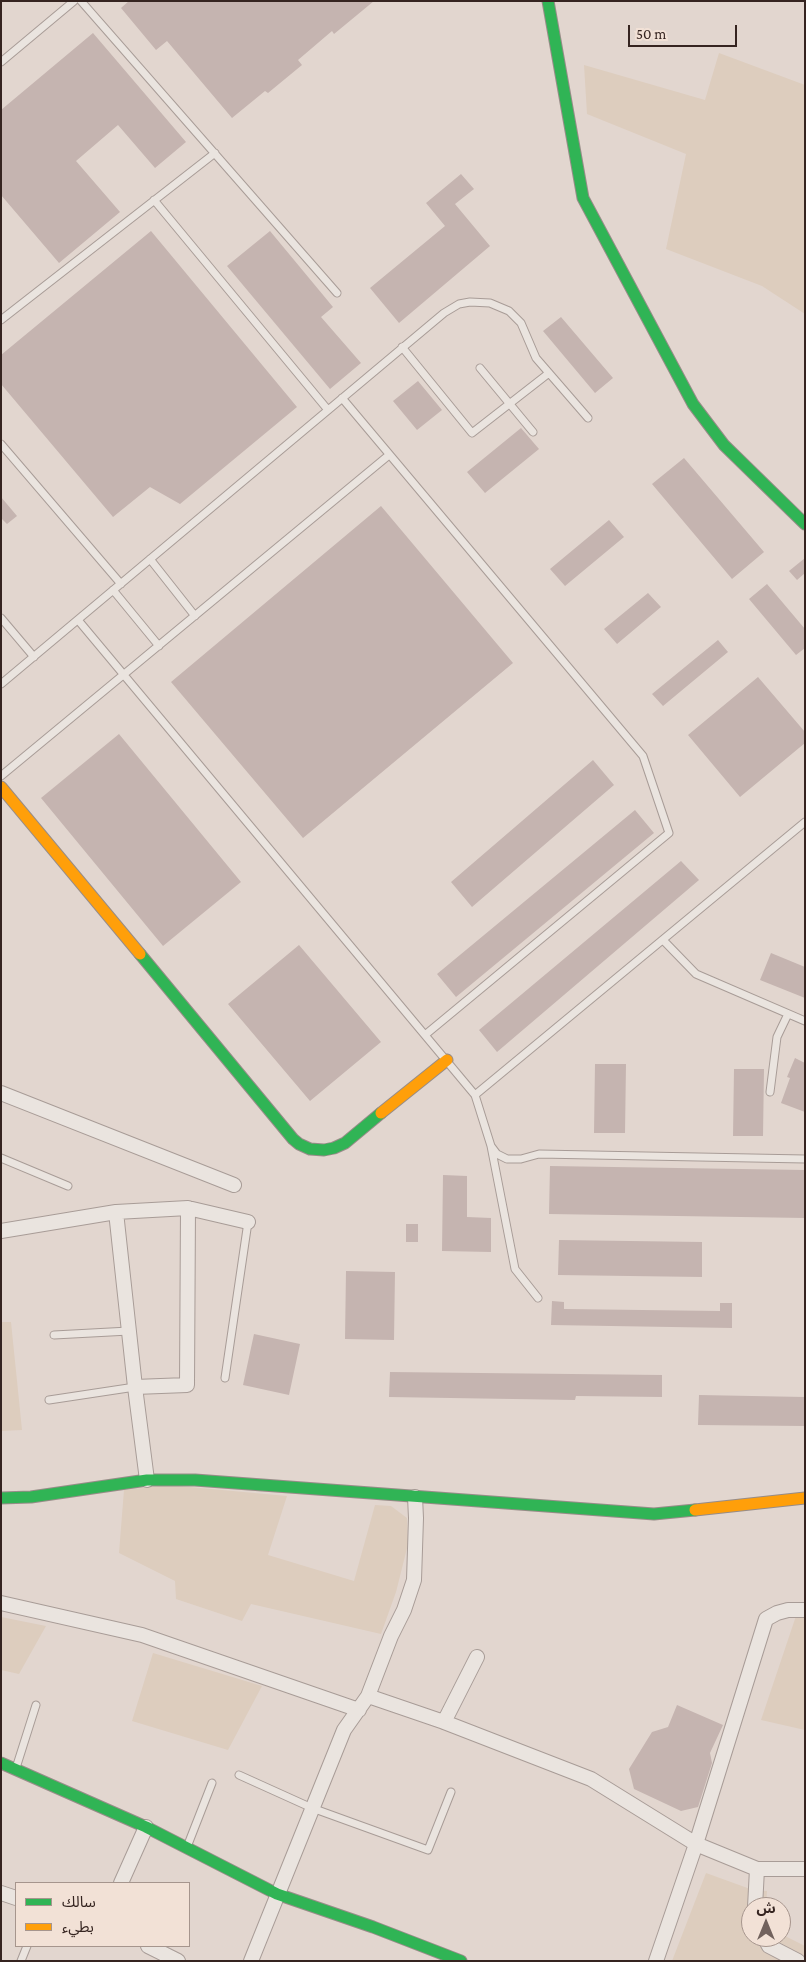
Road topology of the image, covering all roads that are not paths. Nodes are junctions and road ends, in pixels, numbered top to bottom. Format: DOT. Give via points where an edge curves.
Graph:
graph roads {
  1 [pos="74,1"];
  2 [pos="82,1"];
  3 [pos="548,1"];
  4 [pos="1,62"];
  5 [pos="215,154"];
  6 [pos="154,200"];
  7 [pos="337,293"];
  8 [pos="1,320"];
  9 [pos="402,347"];
  10 [pos="480,368"];
  11 [pos="549,373"];
  12 [pos="342,398"];
  13 [pos="510,404"];
  14 [pos="328,410"];
  15 [pos="588,418"];
  16 [pos="533,432"];
  17 [pos="1,444"];
  18 [pos="390,455"];
  19 [pos="805,524"];
  20 [pos="150,559"];
  21 [pos="120,584"];
  22 [pos="113,590"];
  23 [pos="195,616"];
  24 [pos="1,618"];
  25 [pos="78,620"];
  26 [pos="159,646"];
  27 [pos="34,657"];
  28 [pos="124,675"];
  29 [pos="1,684"];
  30 [pos="1,776"];
  31 [pos="1,787"];
  32 [pos="805,822"];
  33 [pos="663,940"];
  34 [pos="788,1014"];
  35 [pos="805,1021"];
  36 [pos="425,1035"];
  37 [pos="447,1060"];
  38 [pos="770,1092"];
  39 [pos="1,1093"];
  40 [pos="475,1096"];
  41 [pos="491,1146"];
  42 [pos="1,1158"];
  43 [pos="805,1159"];
  44 [pos="234,1185"];
  45 [pos="68,1186"];
  46 [pos="188,1208"];
  47 [pos="116,1212"];
  48 [pos="248,1222"];
  49 [pos="1,1231"];
  50 [pos="538,1298"];
  51 [pos="129,1331"];
  52 [pos="54,1335"];
  53 [pos="225,1378"];
  54 [pos="135,1387"];
  55 [pos="49,1400"];
  56 [pos="147,1480"];
  57 [pos="415,1497"];
  58 [pos="1,1498"];
  59 [pos="805,1498"];
  60 [pos="1,1603"];
  61 [pos="805,1610"];
  62 [pos="477,1657"];
  63 [pos="368,1696"];
  64 [pos="36,1706"];
  65 [pos="359,1710"];
  66 [pos="444,1722"];
  67 [pos="1,1763"];
  68 [pos="16,1769"];
  69 [pos="239,1775"];
  70 [pos="212,1784"];
  71 [pos="451,1792"];
  72 [pos="312,1808"];
  73 [pos="146,1827"];
  74 [pos="696,1844"];
  75 [pos="187,1848"];
  76 [pos="757,1869"];
  77 [pos="805,1869"];
  78 [pos="121,1882"];
  79 [pos="1,1894"];
  80 [pos="277,1894"];
  81 [pos="756,1897"];
  82 [pos="15,1898"];
  83 [pos="27,1947"];
  84 [pos="150,1947"];
  85 [pos="771,1947"];
  86 [pos="21,1961"];
  87 [pos="178,1961"];
  88 [pos="251,1961"];
  89 [pos="461,1961"];
  90 [pos="656,1961"];
  91 [pos="798,1961"];
  1 -- 4 [label="lane"];
  2 -- 5 [label="lane"];
  3 -- 19 [label="main road" via="583,198 693,404 724,445"];
  5 -- 6 [label="lane"];
  5 -- 7 [label="lane"];
  6 -- 8 [label="lane"];
  6 -- 14 [label="lane"];
  9 -- 11 [label="lane" via="460,304 490,303 509,311 521,323 536,358"];
  9 -- 12 [label="lane"];
  9 -- 13 [label="lane" via="472,433"];
  10 -- 13 [label="lane"];
  11 -- 13 [label="lane"];
  11 -- 15 [label="lane"];
  12 -- 14 [label="lane"];
  12 -- 18 [label="lane"];
  13 -- 16 [label="lane"];
  14 -- 20 [label="lane"];
  17 -- 21 [label="lane"];
  18 -- 23 [label="lane"];
  18 -- 36 [label="lane" via="643,756 669,833"];
  20 -- 21 [label="lane"];
  20 -- 23 [label="lane"];
  21 -- 22 [label="lane"];
  22 -- 25 [label="lane"];
  22 -- 26 [label="lane"];
  23 -- 26 [label="lane"];
  24 -- 27 [label="lane"];
  25 -- 27 [label="lane"];
  25 -- 28 [label="lane"];
  26 -- 28 [label="lane"];
  27 -- 29 [label="lane"];
  28 -- 30 [label="lane"];
  28 -- 36 [label="lane"];
  31 -- 37 [label="main road" via="300,1144 324,1150 345,1143"];
  32 -- 33 [label="lane"];
  33 -- 34 [label="lane" via="696,974"];
  33 -- 40 [label="lane"];
  34 -- 35 [label="lane"];
  34 -- 38 [label="lane" via="777,1037"];
  36 -- 37 [label="lane"];
  37 -- 40 [label="lane"];
  39 -- 44 [label="street"];
  40 -- 41 [label="lane"];
  41 -- 43 [label="lane" via="507,1159 539,1154"];
  41 -- 50 [label="lane" via="515,1269"];
  42 -- 45 [label="lane"];
  46 -- 47 [label="street"];
  46 -- 48 [label="street"];
  46 -- 54 [label="street" via="187,1385"];
  47 -- 49 [label="street"];
  47 -- 51 [label="street"];
  48 -- 53 [label="lane"];
  51 -- 52 [label="lane"];
  51 -- 54 [label="street"];
  54 -- 55 [label="lane"];
  54 -- 56 [label="street"];
  56 -- 57 [label="main road" via="195,1480"];
  56 -- 58 [label="main road" via="32,1497"];
  57 -- 59 [label="main road" via="654,1514"];
  57 -- 63 [label="street" via="414,1580"];
  60 -- 65 [label="street" via="142,1635"];
  61 -- 74 [label="street" via="777,1612 766,1619"];
  62 -- 66 [label="street"];
  63 -- 65 [label="street"];
  63 -- 66 [label="street"];
  64 -- 68 [label="lane"];
  65 -- 72 [label="street" via="344,1730"];
  66 -- 74 [label="street" via="591,1779"];
  67 -- 68 [label="main road"];
  68 -- 73 [label="main road"];
  69 -- 72 [label="lane"];
  70 -- 75 [label="lane"];
  71 -- 72 [label="lane" via="428,1850"];
  72 -- 80 [label="street"];
  73 -- 75 [label="main road"];
  73 -- 78 [label="street"];
  74 -- 76 [label="street"];
  74 -- 90 [label="street"];
  75 -- 80 [label="main road"];
  76 -- 77 [label="street"];
  76 -- 81 [label="street"];
  79 -- 82 [label="street"];
  80 -- 88 [label="street"];
  80 -- 89 [label="main road"];
  83 -- 86 [label="lane"];
  84 -- 87 [label="street"];
  85 -- 91 [label="street"];
}
